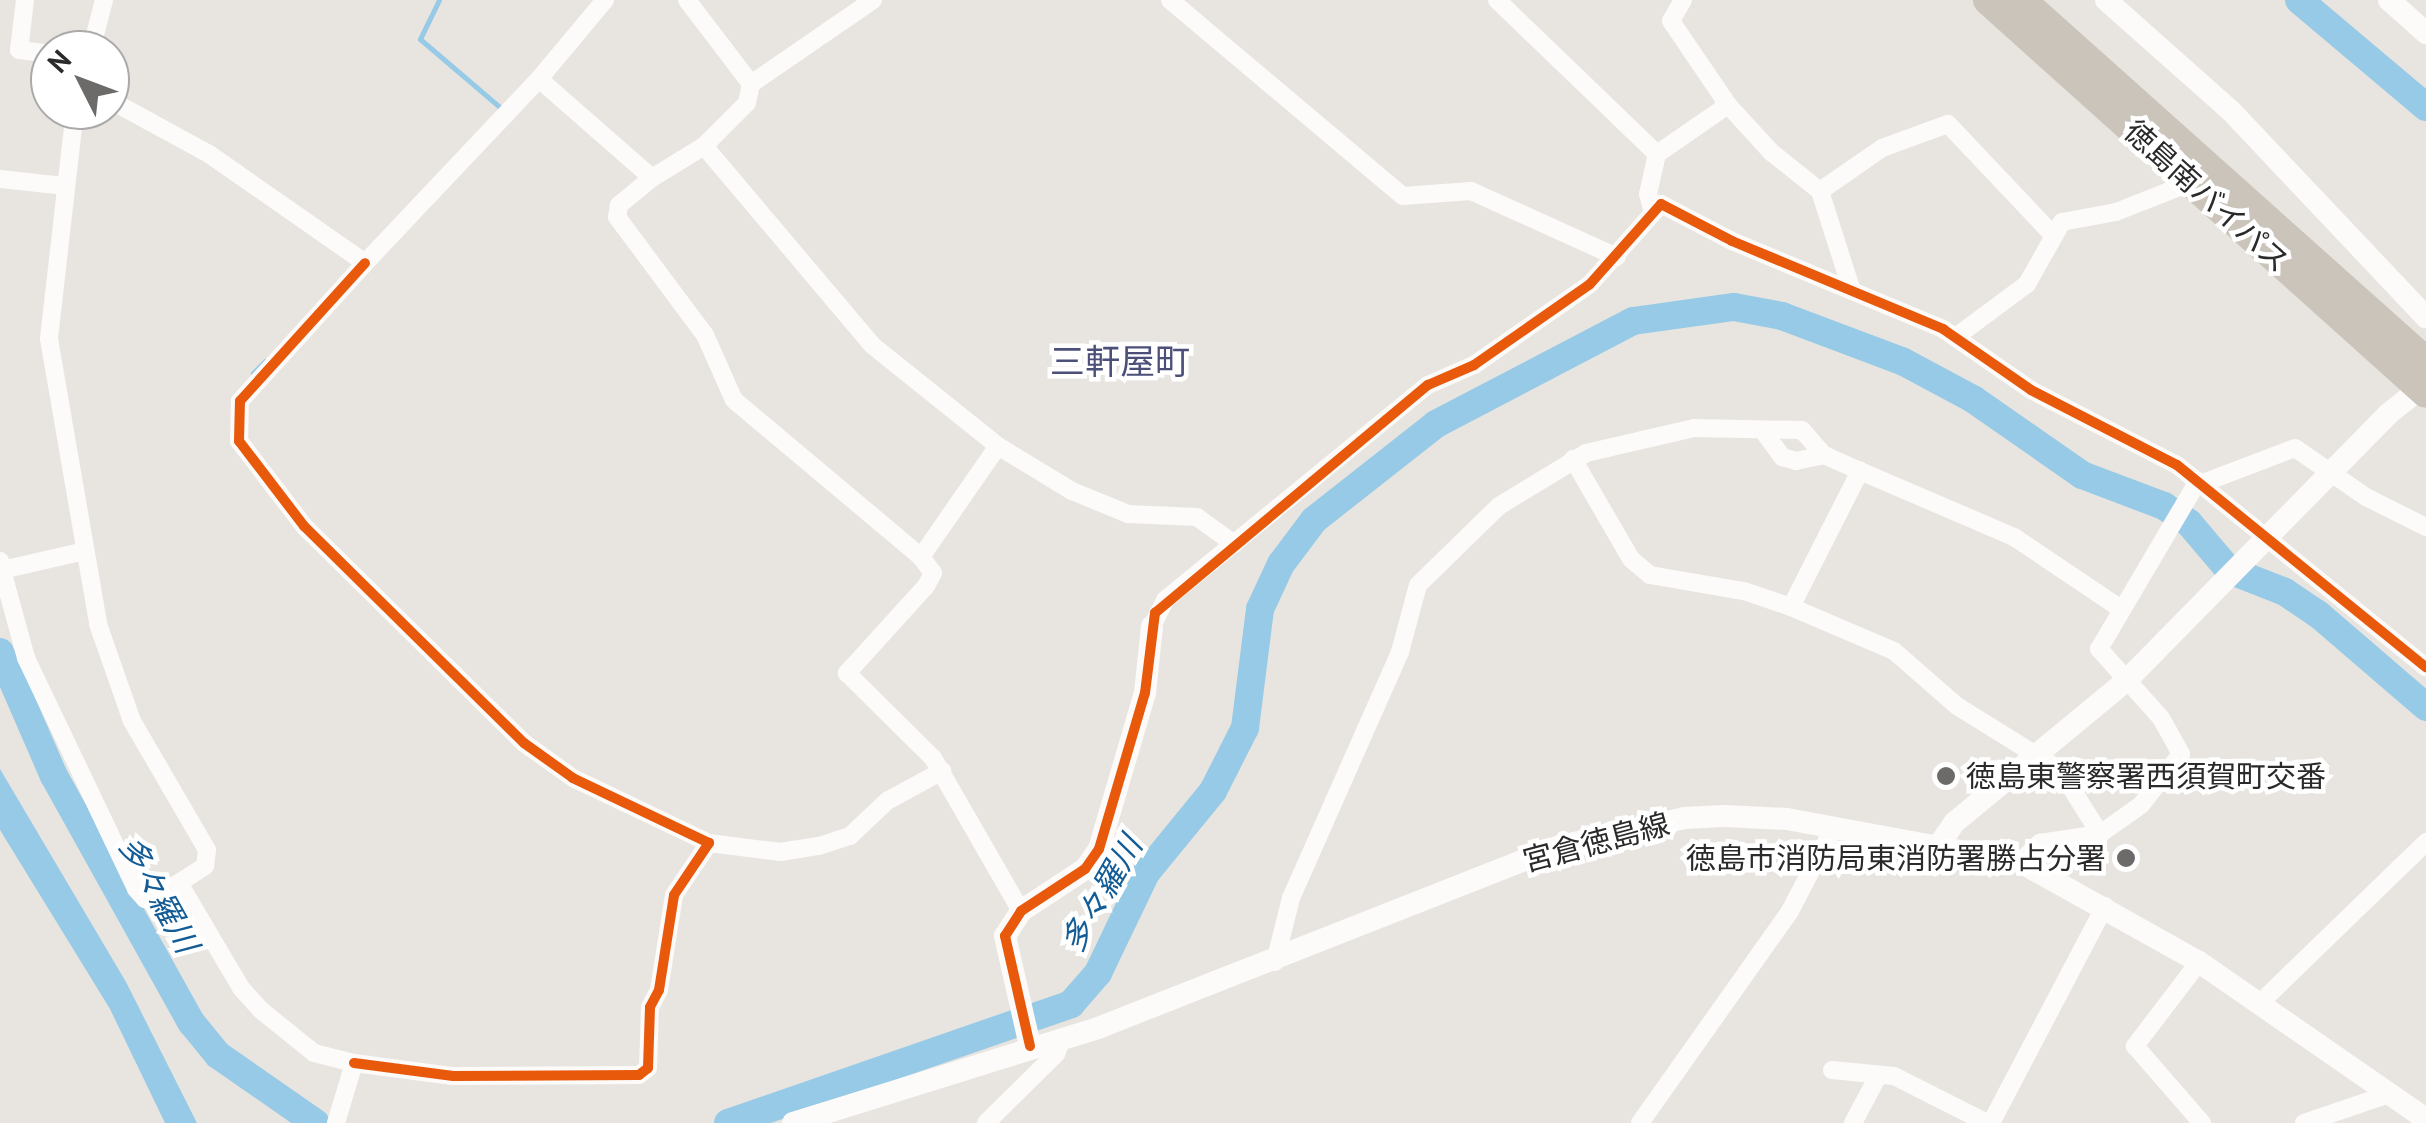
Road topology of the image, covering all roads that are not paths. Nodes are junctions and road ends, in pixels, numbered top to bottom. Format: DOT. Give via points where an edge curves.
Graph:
graph roads {
  1 [pos="26,0"];
  2 [pos="104,0"];
  3 [pos="605,0"];
  4 [pos="687,0"];
  5 [pos="873,0"];
  6 [pos="1170,0"];
  7 [pos="1496,0"];
  8 [pos="1683,0"];
  9 [pos="1988,0"];
  10 [pos="2022,0"];
  11 [pos="2106,0"];
  12 [pos="2389,0"];
  13 [pos="96,30"];
  14 [pos="2426,33"];
  15 [pos="10,49"];
  16 [pos="539,79"];
  17 [pos="751,84"];
  18 [pos="1728,105"];
  19 [pos="130,111"];
  20 [pos="73,130"];
  21 [pos="704,146"];
  22 [pos="1657,154"];
  23 [pos="652,178"];
  24 [pos="0,179"];
  25 [pos="2192,182"];
  26 [pos="64,186"];
  27 [pos="1820,191"];
  28 [pos="1652,208"];
  29 [pos="2053,235"];
  30 [pos="1617,257"];
  31 [pos="365,263"];
  32 [pos="1852,291"];
  33 [pos="2426,318"];
  34 [pos="1957,336"];
  35 [pos="2425,382"];
  36 [pos="1764,432"];
  37 [pos="998,446"];
  38 [pos="1824,455"];
  39 [pos="1573,458"];
  40 [pos="1860,471"];
  41 [pos="2329,474"];
  42 [pos="2201,482"];
  43 [pos="2426,527"];
  44 [pos="2270,535"];
  45 [pos="1234,544"];
  46 [pos="86,551"];
  47 [pos="921,558"];
  48 [pos="1,565"];
  49 [pos="1791,607"];
  50 [pos="2121,609"];
  51 [pos="1152,626"];
  52 [pos="2426,667"];
  53 [pos="2125,682"];
  54 [pos="2040,756"];
  55 [pos="942,770"];
  56 [pos="1834,827"];
  57 [pos="2100,834"];
  58 [pos="2426,842"];
  59 [pos="709,843"];
  60 [pos="1938,846"];
  61 [pos="2020,862"];
  62 [pos="180,883"];
  63 [pos="2105,906"];
  64 [pos="1021,912"];
  65 [pos="1275,962"];
  66 [pos="2199,962"];
  67 [pos="2260,1004"];
  68 [pos="1062,1039"];
  69 [pos="1029,1041"];
  70 [pos="354,1063"];
  71 [pos="1832,1070"];
  72 [pos="1878,1074"];
  73 [pos="2392,1094"];
  74 [pos="2426,1119"];
  75 [pos="337,1121"];
  76 [pos="792,1123"];
  77 [pos="986,1123"];
  78 [pos="1640,1123"];
  79 [pos="1853,1123"];
  80 [pos="1989,1123"];
  81 [pos="2202,1123"];
  82 [pos="2304,1123"];
  1 -- 15 [label="street"];
  2 -- 13 [label="street"];
  3 -- 16 [label="street"];
  4 -- 17 [label="street"];
  5 -- 17 [label="street"];
  6 -- 30 [label="street" via="1403,196 1471,191"];
  7 -- 22 [label="street"];
  8 -- 18 [label="street" via="1671,22"];
  9 -- 25 [label="highway, 徳島南バイパス"];
  10 -- 35 [label="highway, 徳島南バイパス"];
  11 -- 33 [label="main road" via="2231,111"];
  12 -- 14 [label="main road"];
  16 -- 23 [label="street"];
  16 -- 31 [label="street"];
  17 -- 21 [label="street" via="747,103"];
  18 -- 22 [label="street"];
  18 -- 27 [label="street" via="1770,152"];
  19 -- 31 [label="street" via="210,154"];
  20 -- 26 [label="street"];
  21 -- 23 [label="street"];
  21 -- 37 [label="street" via="872,346"];
  22 -- 28 [label="street" via="1648,194"];
  23 -- 47 [label="street" via="616,216 705,335 734,400"];
  24 -- 26 [label="street"];
  25 -- 29 [label="street" via="2116,212 2062,222"];
  25 -- 35 [label="highway, 徳島南バイパス"];
  26 -- 46 [label="street" via="49,339"];
  27 -- 29 [label="street" via="1882,148 1948,124"];
  27 -- 32 [label="street"];
  28 -- 30 [label="street"];
  28 -- 32 [label="street" via="1661,204"];
  29 -- 34 [label="street" via="2051,250 2027,284"];
  30 -- 45 [label="street" via="1474,365 1428,385"];
  31 -- 59 [label="street" via="240,401 239,440 304,526 524,744 573,778"];
  32 -- 34 [label="street"];
  34 -- 42 [label="street" via="1994,369"];
  35 -- 41 [label="main road"];
  36 -- 38 [label="street" via="1802,430"];
  36 -- 38 [label="street" via="1782,457"];
  36 -- 39 [label="street" via="1694,428"];
  37 -- 45 [label="street" via="1098,503 1146,517 1183,512"];
  37 -- 47 [label="street"];
  38 -- 40 [label="street"];
  39 -- 49 [label="street" via="1632,559 1650,575 1744,591"];
  39 -- 65 [label="street" via="1516,492 1418,585 1400,652 1291,898"];
  40 -- 49 [label="street"];
  40 -- 50 [label="street" via="2014,537"];
  41 -- 42 [label="street" via="2294,448"];
  41 -- 43 [label="street"];
  41 -- 44 [label="main road"];
  42 -- 44 [label="street"];
  42 -- 50 [label="street"];
  44 -- 52 [label="street"];
  44 -- 53 [label="main road"];
  45 -- 51 [label="street" via="1165,600"];
  46 -- 48 [label="street"];
  46 -- 62 [label="street" via="98,624 132,721 207,850 205,866"];
  47 -- 55 [label="street" via="933,574 926,586 847,673"];
  48 -- 62 [label="street" via="26,658 136,889 144,899"];
  49 -- 54 [label="street" via="1894,651 1956,706"];
  50 -- 53 [label="street" via="2099,649"];
  51 -- 64 [label="main road" via="1142,704 1100,849 1085,869"];
  53 -- 54 [label="main road"];
  53 -- 57 [label="street" via="2161,718 2180,754 2141,805"];
  54 -- 57 [label="street" via="2060,770"];
  54 -- 60 [label="main road" via="1954,822"];
  55 -- 59 [label="street" via="887,801 850,836 780,852"];
  55 -- 64 [label="street"];
  56 -- 60 [label="main road, 宮倉徳島線"];
  56 -- 65 [label="main road, 宮倉徳島線" via="1724,816 1612,832 1515,864"];
  56 -- 78 [label="street" via="1790,912"];
  57 -- 61 [label="street" via="2040,844"];
  58 -- 67 [label="street"];
  59 -- 70 [label="street" via="674,895 659,990 650,1007 648,1068 639,1076 453,1076"];
  60 -- 61 [label="main road, 宮倉徳島線"];
  61 -- 63 [label="main road, 宮倉徳島線"];
  62 -- 70 [label="street" via="241,988 262,1011 314,1054"];
  63 -- 66 [label="main road, 宮倉徳島線"];
  63 -- 80 [label="street"];
  64 -- 69 [label="main road" via="1005,936"];
  65 -- 68 [label="main road, 宮倉徳島線"];
  66 -- 67 [label="main road, 宮倉徳島線"];
  66 -- 81 [label="street" via="2134,1046"];
  67 -- 73 [label="main road, 宮倉徳島線"];
  68 -- 69 [label="main road, 宮倉徳島線"];
  68 -- 77 [label="street" via="1056,1054"];
  69 -- 76 [label="main road, 宮倉徳島線"];
  70 -- 75 [label="street"];
  71 -- 72 [label="street"];
  72 -- 79 [label="street"];
  72 -- 80 [label="street"];
  73 -- 74 [label="main road, 宮倉徳島線"];
  73 -- 82 [label="street"];
}
